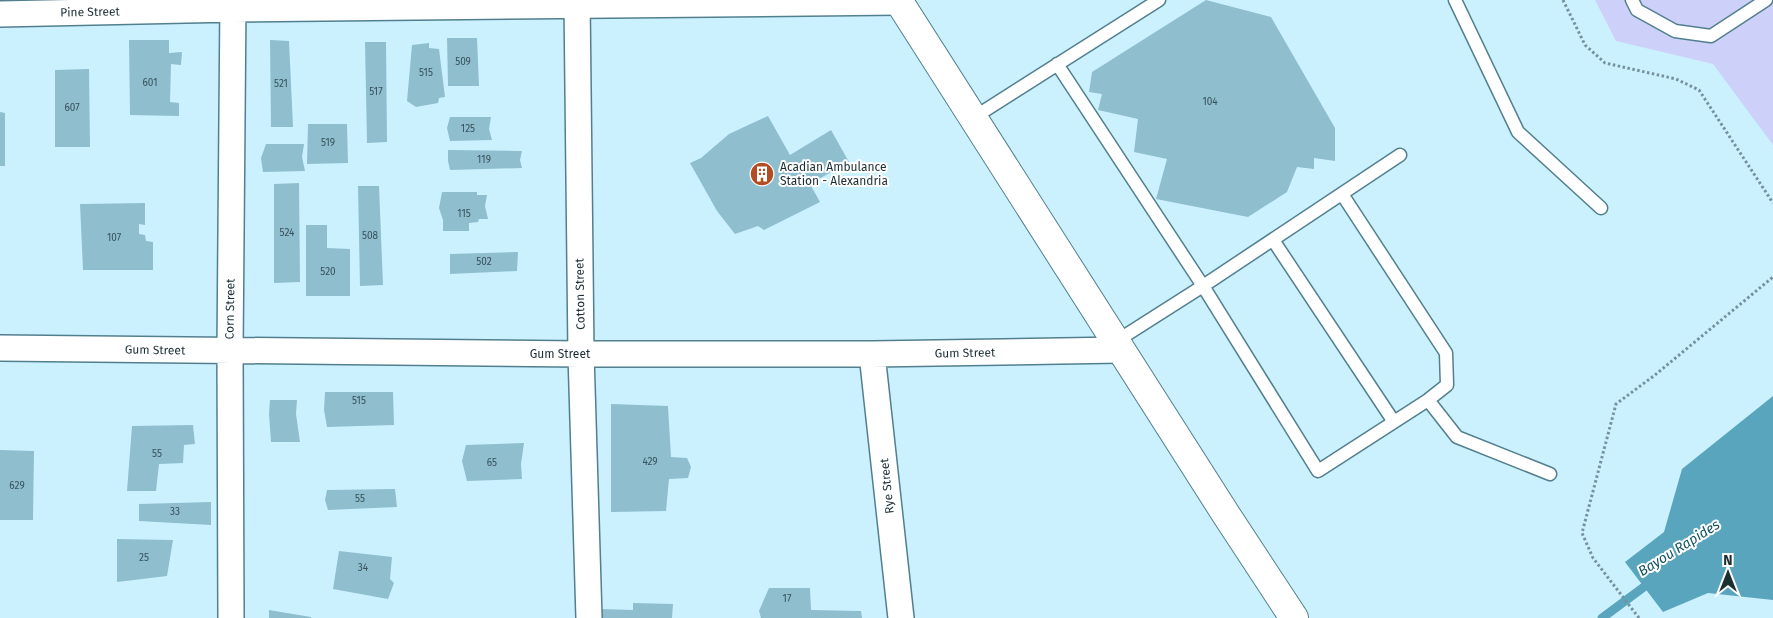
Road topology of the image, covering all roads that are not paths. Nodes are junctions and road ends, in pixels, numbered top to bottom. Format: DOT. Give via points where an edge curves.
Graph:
graph roads {
  1 [pos="1159,0"];
  2 [pos="1455,0"];
  3 [pos="1632,0"];
  4 [pos="1766,0"];
  5 [pos="899,1"];
  6 [pos="577,3"];
  7 [pos="233,5"];
  8 [pos="0,14"];
  9 [pos="1057,64"];
  10 [pos="973,118"];
  11 [pos="1400,155"];
  12 [pos="1342,194"];
  13 [pos="1601,208"];
  14 [pos="1273,240"];
  15 [pos="1203,286"];
  16 [pos="1118,346"];
  17 [pos="0,348"];
  18 [pos="230,351"];
  19 [pos="580,354"];
  20 [pos="872,354"];
  21 [pos="1428,400"];
  22 [pos="1394,422"];
  23 [pos="1550,474"];
  24 [pos="1293,616"];
  25 [pos="232,618"];
  26 [pos="589,618"];
  27 [pos="902,618"];
  1 -- 9 [label="lane"];
  2 -- 13 [label="lane" via="1518,132"];
  3 -- 4 [label="lane" via="1637,10 1675,31 1711,36"];
  5 -- 6 [label="street, Pine Street"];
  5 -- 10 [label="main road"];
  6 -- 7 [label="street, Pine Street"];
  6 -- 19 [label="street, Cotton Street"];
  7 -- 8 [label="street, Pine Street"];
  7 -- 18 [label="street, Corn Street"];
  9 -- 10 [label="lane"];
  9 -- 15 [label="lane"];
  10 -- 16 [label="main road"];
  11 -- 12 [label="lane"];
  12 -- 14 [label="lane"];
  12 -- 21 [label="lane" via="1446,353 1447,385"];
  14 -- 15 [label="lane"];
  14 -- 22 [label="lane"];
  15 -- 16 [label="lane"];
  15 -- 22 [label="lane" via="1318,471"];
  16 -- 20 [label="street, Gum Street"];
  16 -- 24 [label="main road"];
  17 -- 18 [label="street, Gum Street"];
  18 -- 19 [label="street, Gum Street"];
  18 -- 25 [label="street, Corn Street"];
  19 -- 20 [label="street, Gum Street"];
  19 -- 26 [label="street, Cotton Street"];
  20 -- 27 [label="street, Rye Street"];
  21 -- 22 [label="lane"];
  21 -- 23 [label="lane" via="1457,437"];
}
